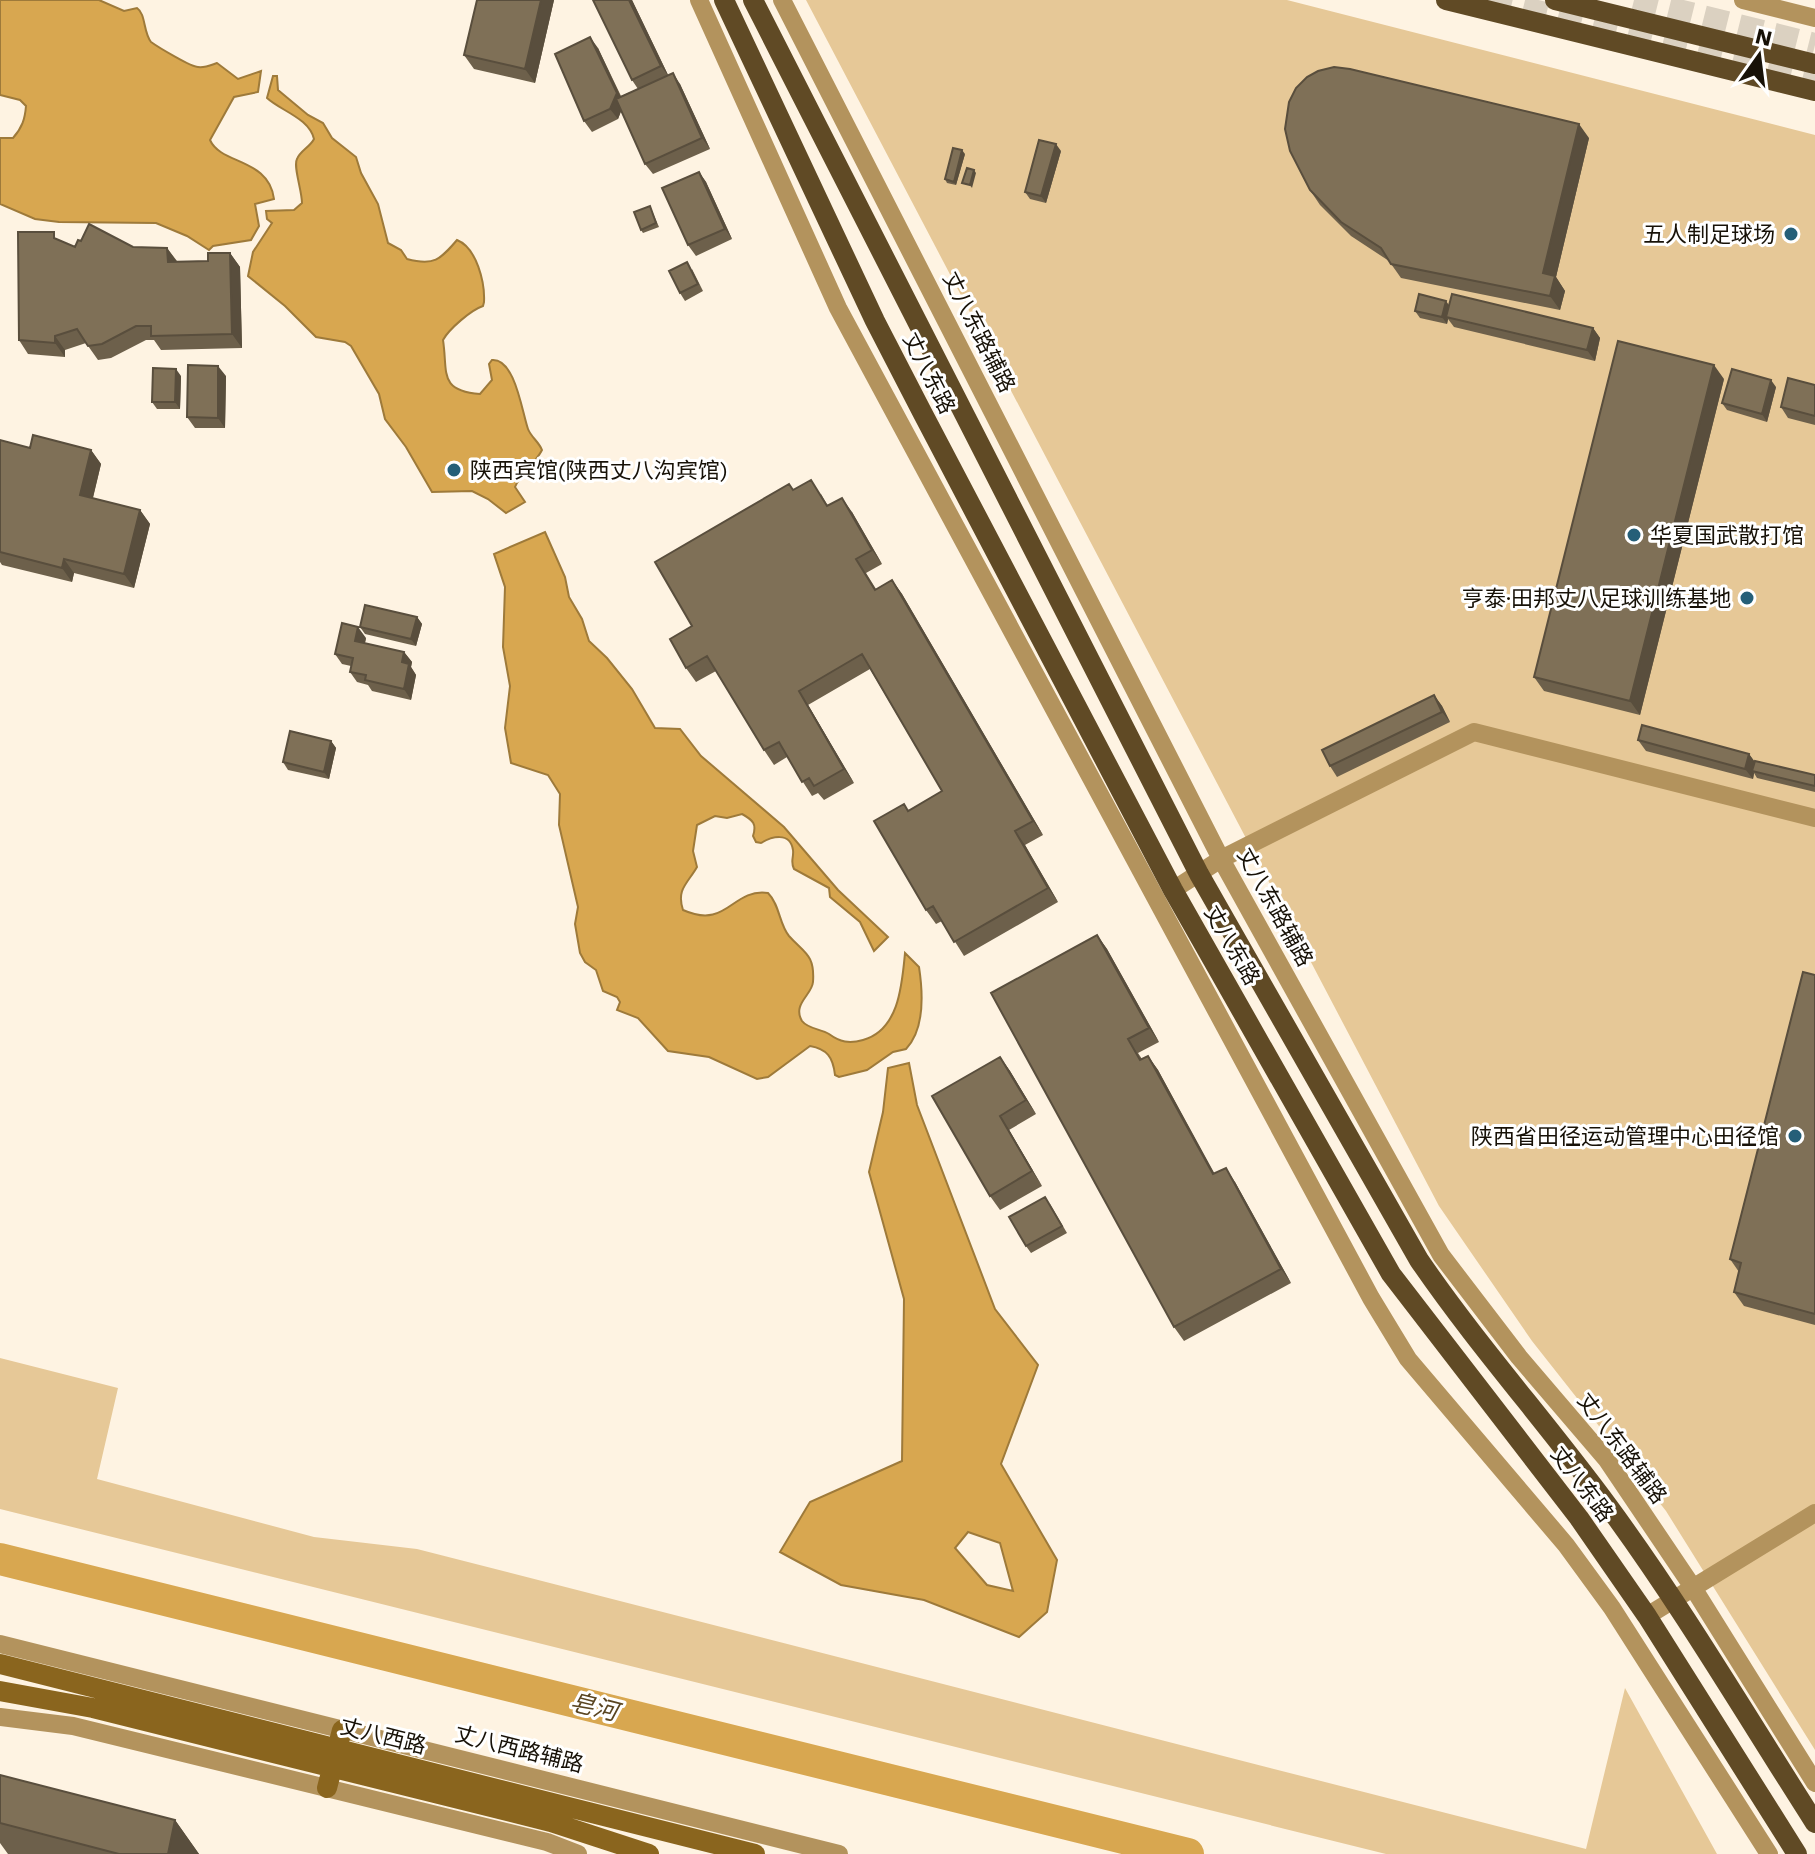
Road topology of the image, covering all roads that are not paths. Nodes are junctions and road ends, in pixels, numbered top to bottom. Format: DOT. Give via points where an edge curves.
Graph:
graph roads {
  1 [pos="699,0"];
  2 [pos="724,0"];
  3 [pos="753,0"];
  4 [pos="782,0"];
  5 [pos="1446,0"];
  6 [pos="1555,0"];
  7 [pos="1743,0"];
  8 [pos="1766,3"];
  9 [pos="1815,18"];
  10 [pos="1815,64"];
  11 [pos="1815,91"];
  12 [pos="1815,818"];
  13 [pos="1221,859"];
  14 [pos="1199,874"];
  15 [pos="1173,890"];
  16 [pos="1815,1513"];
  17 [pos="1692,1586"];
  18 [pos="1673,1599"];
  19 [pos="1647,1616"];
  20 [pos="0,1644"];
  21 [pos="0,1664"];
  22 [pos="0,1691"];
  23 [pos="0,1717"];
  24 [pos="337,1748"];
  25 [pos="1815,1783"];
  26 [pos="327,1788"];
  27 [pos="1815,1823"];
  28 [pos="578,1854"];
  29 [pos="649,1854"];
  30 [pos="755,1854"];
  31 [pos="839,1854"];
  32 [pos="1769,1854"];
  33 [pos="1797,1854"];
  1 -- 32 [label="street" via="838,308 1371,1298 1408,1359 1566,1545 1612,1608"];
  2 -- 15 [label="main road, 丈八东路" via="875,321"];
  3 -- 14 [label="main road, 丈八东路"];
  4 -- 13 [label="street, 丈八东路辅路"];
  5 -- 11 [label="main road"];
  6 -- 10 [label="main road"];
  7 -- 8 [label="street"];
  8 -- 9 [label="street"];
  12 -- 13 [label="street" via="1474,732"];
  13 -- 14 [label="street"];
  13 -- 17 [label="street, 丈八东路辅路" via="1441,1255 1607,1460"];
  14 -- 15 [label="street"];
  14 -- 18 [label="main road, 丈八东路" via="1419,1260 1608,1505"];
  15 -- 19 [label="main road, 丈八东路" via="1391,1274 1579,1518"];
  16 -- 17 [label="street"];
  17 -- 18 [label="street"];
  17 -- 25 [label="street, 丈八东路辅路"];
  18 -- 19 [label="street"];
  18 -- 27 [label="main road, 丈八东路"];
  19 -- 33 [label="main road, 丈八东路"];
  20 -- 24 [label="street, 丈八西路辅路"];
  21 -- 24 [label="main road, 丈八西路"];
  22 -- 24 [label="main road, 丈八西路"];
  23 -- 26 [label="street" via="73,1726"];
  24 -- 26 [label="main road"];
  24 -- 29 [label="main road, 丈八西路"];
  24 -- 30 [label="main road, 丈八西路"];
  24 -- 31 [label="street, 丈八西路辅路"];
  26 -- 28 [label="street"];
}
